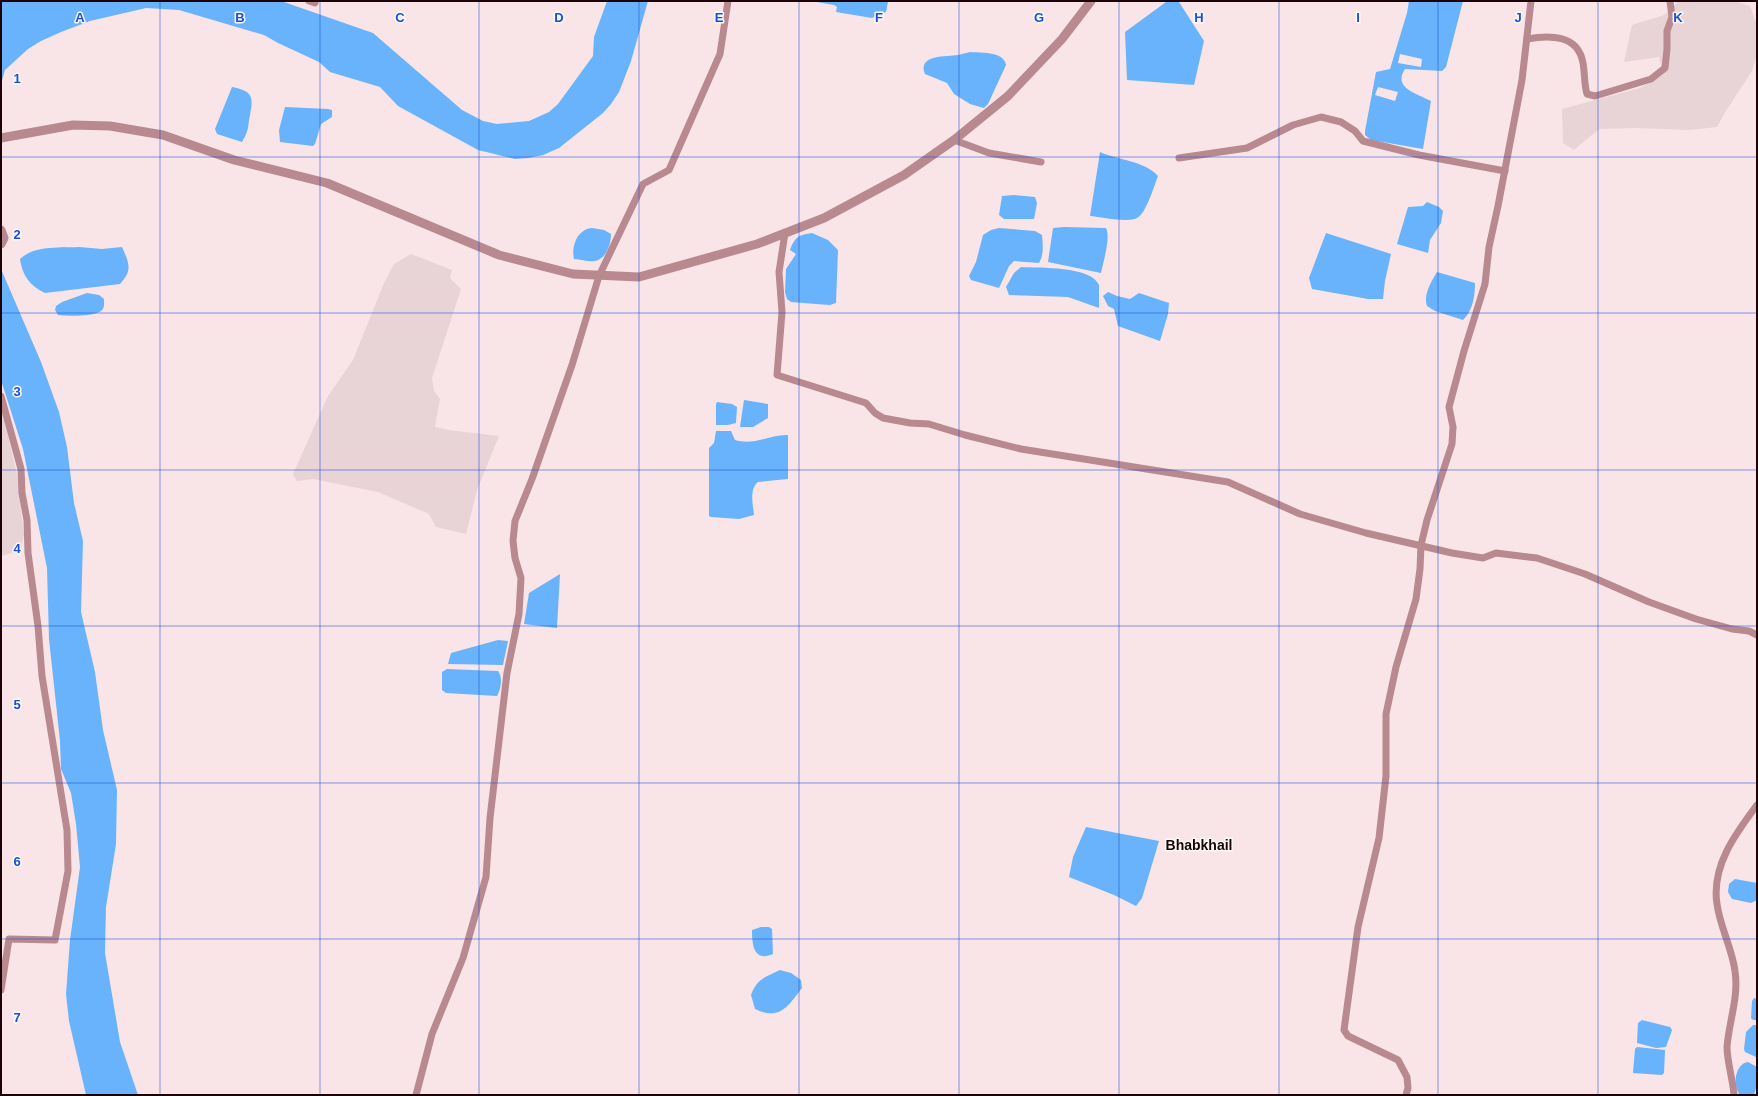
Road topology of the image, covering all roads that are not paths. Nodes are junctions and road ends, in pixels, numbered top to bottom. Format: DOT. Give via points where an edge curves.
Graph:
graph roads {
  1 [pos="728,1"];
  2 [pos="1091,1"];
  3 [pos="1531,1"];
  4 [pos="1670,1"];
  5 [pos="1527,39"];
  6 [pos="1,138"];
  7 [pos="954,140"];
  8 [pos="1179,158"];
  9 [pos="1041,162"];
  10 [pos="1505,171"];
  11 [pos="1,230"];
  12 [pos="785,233"];
  13 [pos="1,244"];
  14 [pos="599,276"];
  15 [pos="1,396"];
  16 [pos="1421,545"];
  17 [pos="1757,635"];
  18 [pos="1757,805"];
  19 [pos="1,990"];
  20 [pos="416,1095"];
  21 [pos="1406,1095"];
  22 [pos="1734,1095"];
  1 -- 14 [label="street" via="720,54 669,170 643,184"];
  2 -- 7 [label="street" via="1062,39 1008,96"];
  3 -- 5 [label="street"];
  4 -- 5 [label="street" via="1672,17 1667,31 1665,68 1651,79 1595,96 1587,94 1583,62 1574,46 1562,38 1552,36"];
  5 -- 10 [label="street"];
  6 -- 14 [label="street" via="73,125 110,126 163,135 234,160 327,183 499,255 573,274"];
  7 -- 9 [label="street" via="989,153"];
  7 -- 12 [label="street" via="904,175 824,218"];
  8 -- 10 [label="street" via="1247,148 1294,124 1321,117 1341,122 1355,131 1363,141"];
  10 -- 16 [label="street" via="1488,254 1485,284 1449,407 1453,428 1452,444"];
  11 -- 13 [label="street" via="4,238"];
  12 -- 14 [label="street" via="757,244 639,277"];
  12 -- 16 [label="street" via="780,272 782,312 777,375 866,403 883,418 930,424 1021,448 1228,482 1300,514 1366,533"];
  14 -- 20 [label="street" via="572,365 515,521 513,540 521,578 519,614 507,673 490,818 486,877 463,958 432,1034"];
  15 -- 19 [label="street" via="22,469 22,493 27,520 28,553 42,676 67,830 68,871 55,940 9,939"];
  16 -- 17 [label="street" via="1483,558 1496,553 1537,558 1585,574 1696,619"];
  16 -- 21 [label="street" via="1416,598 1396,667 1386,714 1386,776 1379,838 1358,927 1344,1030 1348,1036 1398,1060 1407,1077"];
  18 -- 22 [label="street" via="1734,836 1720,867 1716,892 1717,905 1736,972 1736,1000 1727,1047"];
}
